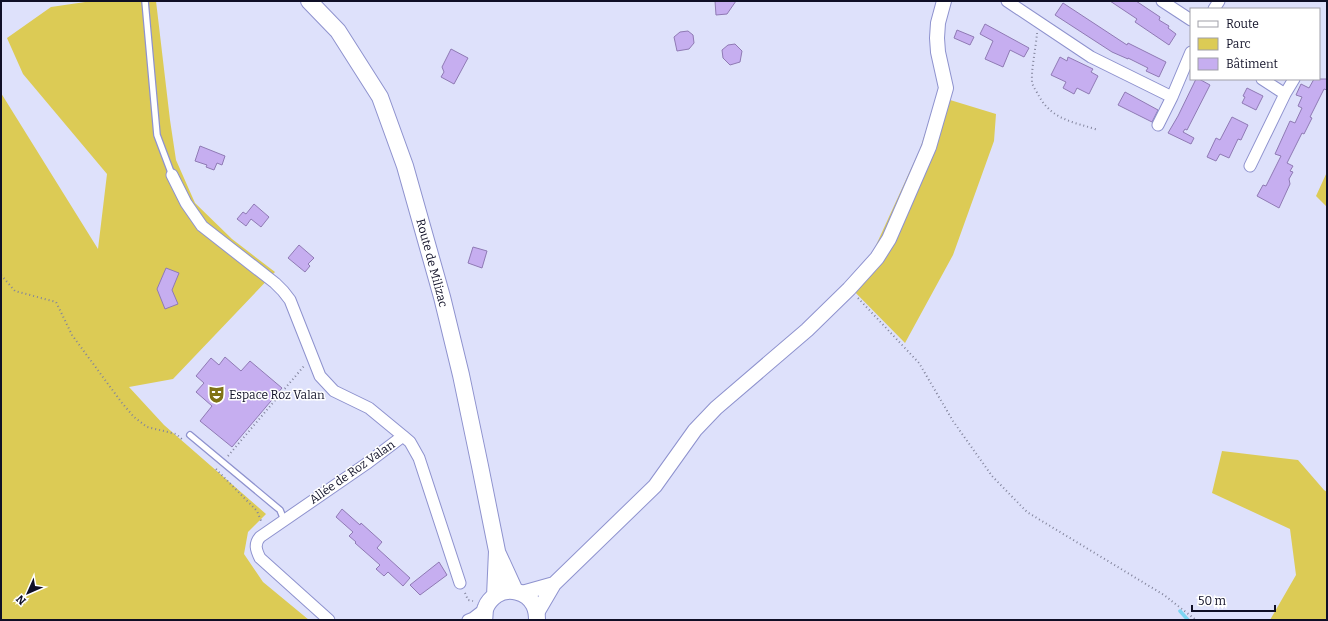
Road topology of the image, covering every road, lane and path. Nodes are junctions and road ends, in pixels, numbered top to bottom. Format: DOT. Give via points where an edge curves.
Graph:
graph roads {
  1 [pos="145,1"];
  2 [pos="309,1"];
  3 [pos="944,1"];
  4 [pos="1007,1"];
  5 [pos="1162,1"];
  6 [pos="1190,19"];
  7 [pos="1038,22"];
  8 [pos="1190,54"];
  9 [pos="1264,80"];
  10 [pos="1293,80"];
  11 [pos="1285,94"];
  12 [pos="1172,97"];
  13 [pos="1158,125"];
  14 [pos="1098,130"];
  15 [pos="1250,166"];
  16 [pos="172,175"];
  17 [pos="1,275"];
  18 [pos="849,289"];
  19 [pos="307,363"];
  20 [pos="190,435"];
  21 [pos="403,436"];
  22 [pos="186,443"];
  23 [pos="233,450"];
  24 [pos="213,466"];
  25 [pos="284,520"];
  26 [pos="264,533"];
  27 [pos="496,551"];
  28 [pos="460,583"];
  29 [pos="554,584"];
  30 [pos="518,592"];
  31 [pos="488,607"];
  32 [pos="537,616"];
  33 [pos="329,620"];
  34 [pos="468,620"];
  35 [pos="1196,620"];
  1 -- 16 [label="lane" via="157,135"];
  2 -- 27 [label="main road, Route de Milizac" via="338,31 380,97 405,166 442,297 480,466"];
  3 -- 18 [label="street" via="937,38 946,88 929,147 889,239 877,258"];
  4 -- 7 [label="street"];
  5 -- 6 [label="street"];
  7 -- 12 [label="street" via="1091,57"];
  7 -- 14 [label="path" via="1032,84 1044,104 1057,116"];
  8 -- 12 [label="street"];
  9 -- 11 [label="street"];
  10 -- 11 [label="street"];
  11 -- 15 [label="street"];
  12 -- 13 [label="street"];
  16 -- 21 [label="street, Allée de Roz Valan" via="186,203 202,226 275,284 290,300 320,376 334,390 369,408"];
  17 -- 22 [label="path" via="15,291 56,302 72,335 134,417 146,427 176,434"];
  18 -- 29 [label="street" via="807,330 716,408 695,430 655,486"];
  18 -- 35 [label="path" via="920,363 953,421 992,476 1027,512 1164,595"];
  19 -- 23 [label="path"];
  20 -- 25 [label="lane" via="280,510"];
  21 -- 25 [label="street, Allée de Roz Valan"];
  21 -- 28 [label="street" via="410,442 418,458"];
  24 -- 26 [label="path" via="258,511"];
  25 -- 26 [label="street, Allée de Roz Valan"];
  26 -- 33 [label="street" via="256,542 260,558"];
  27 -- 30 [label="main road, Route de Milizac"];
  27 -- 31 [label="main road, Route de Milizac"];
  28 -- 31 [label="path" via="468,600"];
  29 -- 30 [label="street"];
  29 -- 32 [label="street"];
  30 -- 31 [label="main road" via="507,590 499,593"];
  30 -- 32 [label="main road, Route de Milizac" via="534,604"];
  31 -- 34 [label="street"];
}
